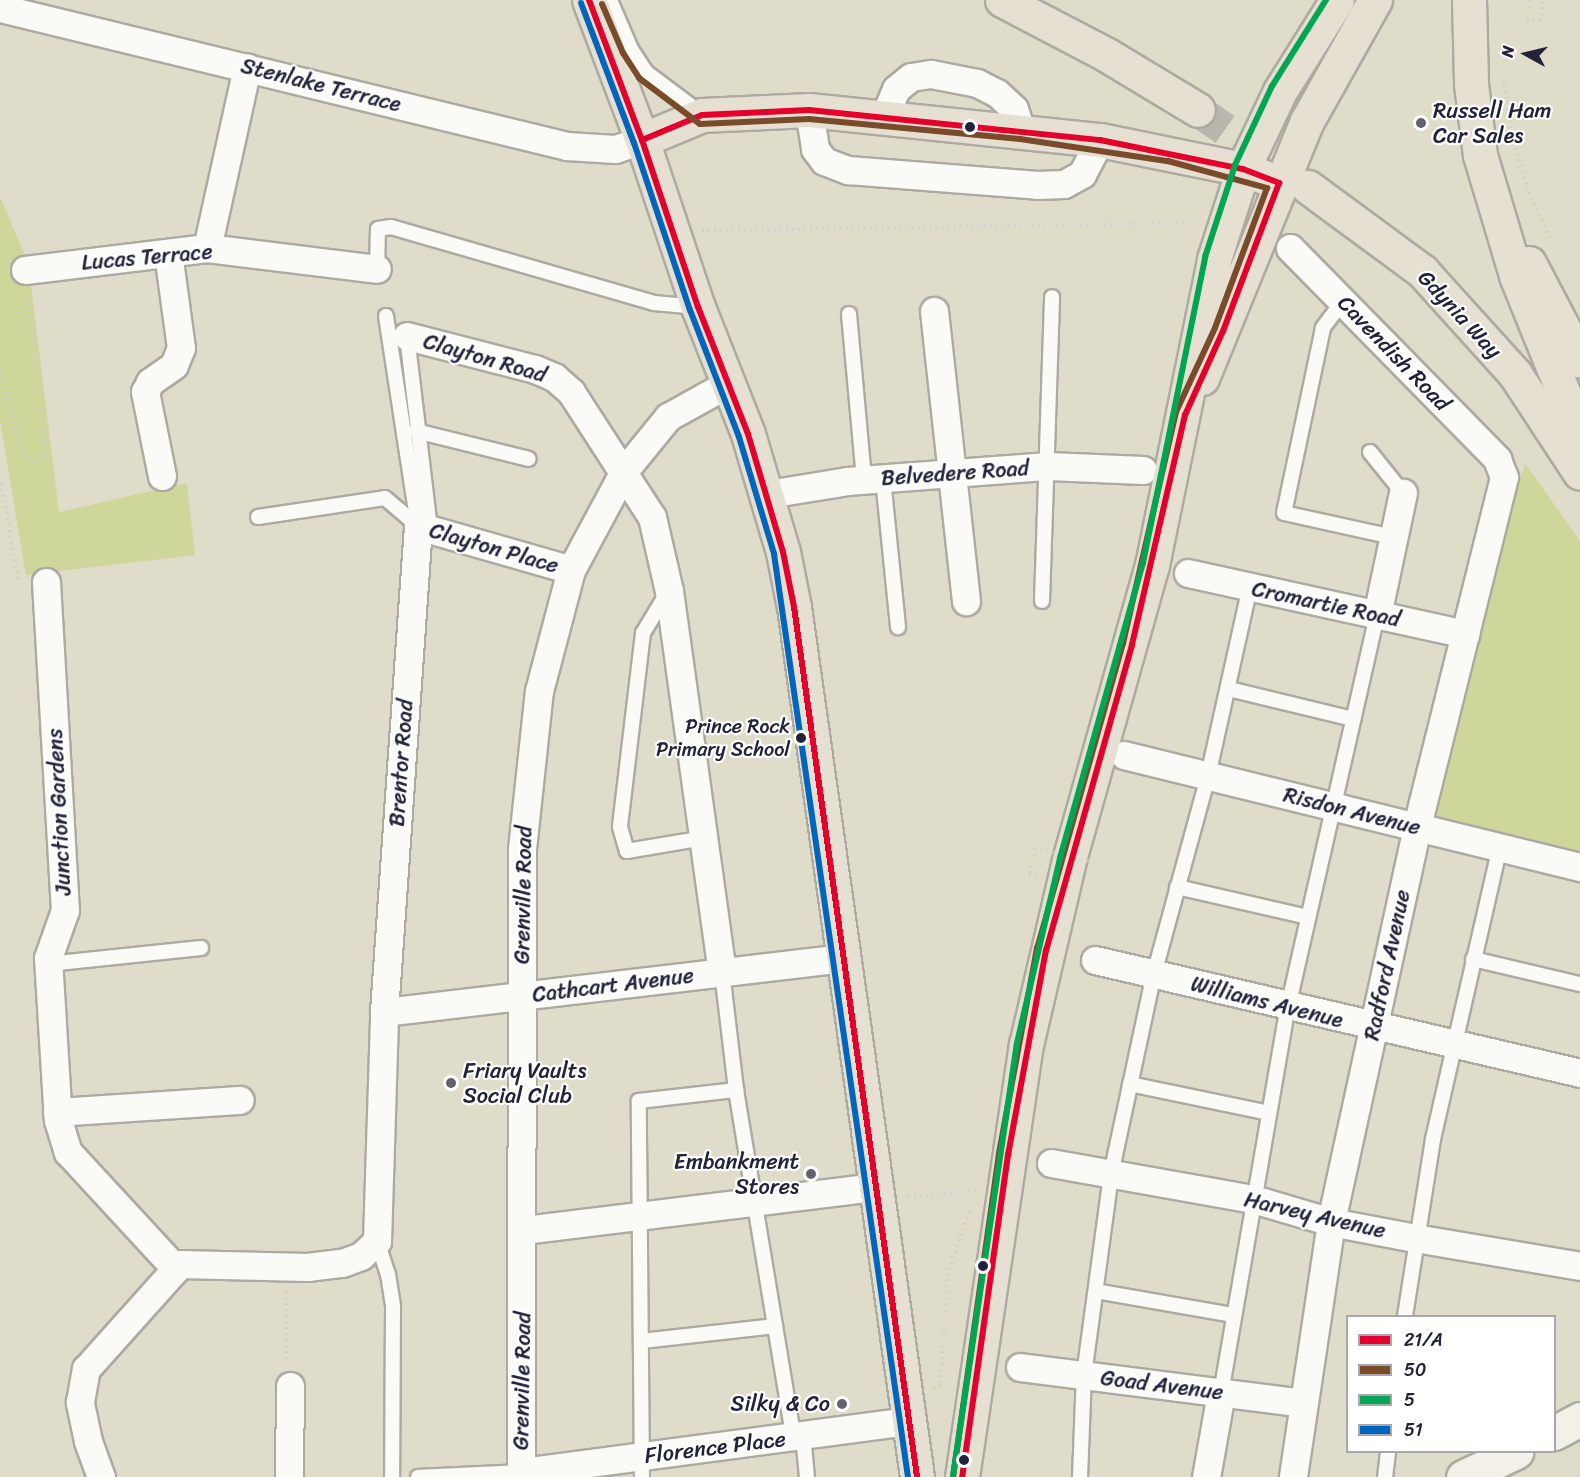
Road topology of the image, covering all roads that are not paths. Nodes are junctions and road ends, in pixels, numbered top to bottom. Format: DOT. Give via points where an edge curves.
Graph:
graph roads {
  1 [pos="589,0"];
  2 [pos="610,0"];
  3 [pos="1002,0"];
  4 [pos="1337,0"];
  5 [pos="1375,0"];
  6 [pos="1469,0"];
  7 [pos="0,8"];
  8 [pos="247,67"];
  9 [pos="809,110"];
  10 [pos="1198,110"];
  11 [pos="702,115"];
  12 [pos="885,115"];
  13 [pos="1021,130"];
  14 [pos="642,140"];
  15 [pos="1100,140"];
  16 [pos="1243,169"];
  17 [pos="1294,185"];
  18 [pos="1492,200"];
  19 [pos="207,248"];
  20 [pos="1290,248"];
  21 [pos="168,253"];
  22 [pos="25,270"];
  23 [pos="377,270"];
  24 [pos="1052,297"];
  25 [pos="1343,302"];
  26 [pos="698,307"];
  27 [pos="934,311"];
  28 [pos="849,314"];
  29 [pos="386,316"];
  30 [pos="407,336"];
  31 [pos="1580,360"];
  32 [pos="729,383"];
  33 [pos="1185,415"];
  34 [pos="416,431"];
  35 [pos="1580,434"];
  36 [pos="1371,452"];
  37 [pos="530,459"];
  38 [pos="1497,459"];
  39 [pos="1048,466"];
  40 [pos="1143,470"];
  41 [pos="624,471"];
  42 [pos="1580,473"];
  43 [pos="951,474"];
  44 [pos="162,476"];
  45 [pos="874,479"];
  46 [pos="1403,493"];
  47 [pos="768,494"];
  48 [pos="258,517"];
  49 [pos="424,527"];
  50 [pos="1393,537"];
  51 [pos="571,570"];
  52 [pos="1188,573"];
  53 [pos="46,582"];
  54 [pos="1250,587"];
  55 [pos="669,591"];
  56 [pos="966,601"];
  57 [pos="1042,601"];
  58 [pos="1377,615"];
  59 [pos="898,627"];
  60 [pos="1465,634"];
  61 [pos="1228,689"];
  62 [pos="1353,719"];
  63 [pos="1124,755"];
  64 [pos="1208,776"];
  65 [pos="1332,806"];
  66 [pos="1417,827"];
  67 [pos="705,838"];
  68 [pos="1500,848"];
  69 [pos="1580,867"];
  70 [pos="1177,887"];
  71 [pos="1308,917"];
  72 [pos="201,948"];
  73 [pos="843,958"];
  74 [pos="1473,959"];
  75 [pos="1095,960"];
  76 [pos="48,964"];
  77 [pos="722,972"];
  78 [pos="1154,974"];
  79 [pos="1580,984"];
  80 [pos="522,995"];
  81 [pos="1288,1007"];
  82 [pos="384,1012"];
  83 [pos="1373,1028"];
  84 [pos="1453,1042"];
  85 [pos="1580,1072"];
  86 [pos="1130,1084"];
  87 [pos="736,1090"];
  88 [pos="240,1100"];
  89 [pos="57,1112"];
  90 [pos="1269,1113"];
  91 [pos="1051,1163"];
  92 [pos="1111,1174"];
  93 [pos="877,1193"];
  94 [pos="1253,1199"];
  95 [pos="756,1203"];
  96 [pos="640,1218"];
  97 [pos="1331,1222"];
  98 [pos="524,1230"];
  99 [pos="1415,1238"];
  100 [pos="377,1240"];
  101 [pos="1580,1266"];
  102 [pos="176,1269"];
  103 [pos="1095,1291"];
  104 [pos="1234,1315"];
  105 [pos="1405,1315"];
  106 [pos="775,1326"];
  107 [pos="642,1341"];
  108 [pos="1020,1367"];
  109 [pos="1084,1375"];
  110 [pos="290,1386"];
  111 [pos="1221,1393"];
  112 [pos="1304,1403"];
  113 [pos="908,1415"];
  114 [pos="1580,1419"];
  115 [pos="1556,1432"];
  116 [pos="798,1436"];
  117 [pos="1388,1453"];
  118 [pos="1514,1453"];
  119 [pos="642,1467"];
  120 [pos="521,1475"];
  121 [pos="101,1477"];
  122 [pos="288,1477"];
  123 [pos="392,1477"];
  124 [pos="418,1477"];
  125 [pos="807,1477"];
  126 [pos="917,1477"];
  127 [pos="962,1477"];
  128 [pos="1080,1477"];
  129 [pos="1206,1477"];
  130 [pos="1293,1477"];
  131 [pos="1386,1477"];
  132 [pos="1463,1477"];
  1 -- 14 [label="main road"];
  2 -- 11 [label="lane" via="631,49 646,72"];
  3 -- 10 [label="main road" via="1107,55"];
  4 -- 16 [label="main road" via="1280,91"];
  5 -- 17 [label="main road" via="1307,121"];
  6 -- 18 [label="main road" via="1471,84 1480,155"];
  7 -- 8 [label="street, Stenlake Terrace"];
  8 -- 14 [label="street, Stenlake Terrace" via="567,146 615,148"];
  8 -- 19 [label="street"];
  9 -- 11 [label="main road, Gdynia Way"];
  9 -- 12 [label="main road, Gdynia Way"];
  9 -- 15 [label="street" via="815,149 824,161 848,170 1037,186 1064,184 1082,174"];
  11 -- 14 [label="main road, Gdynia Way"];
  12 -- 13 [label="main road, Gdynia Way"];
  12 -- 13 [label="street" via="896,89 911,77 931,74 977,82 997,93 1014,108"];
  13 -- 15 [label="main road, Gdynia Way"];
  14 -- 26 [label="main road"];
  15 -- 16 [label="main road, Gdynia Way"];
  16 -- 17 [label="main road, Gdynia Way"];
  16 -- 33 [label="main road" via="1223,226 1197,334"];
  17 -- 33 [label="main road"];
  17 -- 42 [label="main road, Gdynia Way" via="1422,271 1515,374"];
  18 -- 31 [label="main road"];
  18 -- 35 [label="main road" via="1516,279"];
  19 -- 21 [label="street, Lucas Terrace"];
  19 -- 23 [label="street, Lucas Terrace"];
  20 -- 25 [label="street, Cavendish Road"];
  21 -- 22 [label="street, Lucas Terrace"];
  21 -- 44 [label="street" via="181,348 174,365 150,382 145,392"];
  23 -- 26 [label="lane" via="378,229 392,227 654,303"];
  24 -- 39 [label="lane"];
  25 -- 38 [label="street, Cavendish Road"];
  25 -- 50 [label="lane" via="1323,328 1284,513"];
  26 -- 32 [label="main road"];
  27 -- 43 [label="street"];
  28 -- 45 [label="lane"];
  29 -- 49 [label="lane, Brentor Road"];
  30 -- 34 [label="lane"];
  30 -- 41 [label="street, Clayton Road" via="554,377 571,392"];
  32 -- 41 [label="street, Grenville Road" via="668,417"];
  32 -- 47 [label="main road"];
  33 -- 127 [label="main road" via="1132,645 1047,950 1008,1155"];
  34 -- 37 [label="lane"];
  34 -- 49 [label="lane"];
  36 -- 46 [label="lane"];
  38 -- 60 [label="street, Radford Avenue" via="1504,477"];
  39 -- 40 [label="street, Belvedere Road"];
  39 -- 43 [label="street, Belvedere Road"];
  39 -- 57 [label="lane"];
  41 -- 51 [label="street, Grenville Road"];
  41 -- 55 [label="street, Clayton Road" via="652,517"];
  43 -- 45 [label="street, Belvedere Road"];
  43 -- 56 [label="street"];
  45 -- 47 [label="street, Belvedere Road"];
  45 -- 59 [label="lane"];
  46 -- 50 [label="street"];
  47 -- 73 [label="main road" via="794,607"];
  48 -- 49 [label="lane" via="385,498"];
  49 -- 51 [label="street, Clayton Place"];
  49 -- 82 [label="street, Brentor Road"];
  50 -- 58 [label="street"];
  51 -- 80 [label="street, Grenville Road" via="539,691 528,772 522,849"];
  52 -- 54 [label="street, Cromartie Road"];
  53 -- 76 [label="street, Junction Gardens" via="65,910"];
  54 -- 58 [label="street, Cromartie Road"];
  54 -- 61 [label="lane"];
  55 -- 67 [label="street, Clayton Road"];
  55 -- 67 [label="lane" via="643,633 620,827 627,851"];
  58 -- 60 [label="street, Cromartie Road"];
  58 -- 62 [label="lane"];
  60 -- 66 [label="street, Radford Avenue"];
  61 -- 62 [label="lane"];
  61 -- 64 [label="lane"];
  62 -- 65 [label="lane"];
  63 -- 64 [label="street, Risdon Avenue"];
  64 -- 65 [label="street, Risdon Avenue"];
  64 -- 70 [label="lane"];
  65 -- 66 [label="street, Risdon Avenue"];
  65 -- 71 [label="lane"];
  66 -- 68 [label="street, Risdon Avenue"];
  66 -- 83 [label="street, Radford Avenue"];
  67 -- 77 [label="street, Clayton Road"];
  68 -- 69 [label="street, Risdon Avenue"];
  68 -- 74 [label="lane"];
  70 -- 71 [label="lane"];
  70 -- 78 [label="lane"];
  71 -- 81 [label="lane"];
  72 -- 76 [label="lane"];
  73 -- 77 [label="street, Cathcart Avenue"];
  73 -- 93 [label="main road"];
  74 -- 79 [label="lane"];
  74 -- 84 [label="lane"];
  75 -- 78 [label="street, Williams Avenue"];
  76 -- 89 [label="street, Junction Gardens"];
  77 -- 80 [label="street, Cathcart Avenue"];
  77 -- 87 [label="lane"];
  78 -- 81 [label="street, Williams Avenue"];
  78 -- 86 [label="lane"];
  80 -- 82 [label="street, Cathcart Avenue"];
  80 -- 98 [label="street, Grenville Road"];
  81 -- 83 [label="street, Williams Avenue"];
  81 -- 90 [label="lane"];
  82 -- 100 [label="street, Brentor Road"];
  83 -- 84 [label="street, Williams Avenue"];
  83 -- 97 [label="street, Radford Avenue"];
  84 -- 85 [label="street, Williams Avenue"];
  84 -- 99 [label="lane"];
  86 -- 90 [label="lane"];
  86 -- 92 [label="lane"];
  87 -- 95 [label="lane"];
  87 -- 96 [label="lane" via="639,1101"];
  88 -- 89 [label="street"];
  89 -- 102 [label="street, Junction Gardens" via="69,1152"];
  90 -- 94 [label="lane"];
  91 -- 92 [label="street, Harvey Avenue"];
  92 -- 94 [label="street, Harvey Avenue"];
  92 -- 103 [label="lane"];
  93 -- 95 [label="street"];
  93 -- 113 [label="main road"];
  94 -- 97 [label="street, Harvey Avenue"];
  94 -- 104 [label="lane"];
  95 -- 96 [label="street"];
  95 -- 106 [label="lane"];
  96 -- 98 [label="street"];
  96 -- 107 [label="lane"];
  97 -- 99 [label="street, Harvey Avenue"];
  97 -- 112 [label="street, Radford Avenue"];
  98 -- 120 [label="street, Grenville Road"];
  99 -- 101 [label="street, Harvey Avenue"];
  99 -- 105 [label="lane"];
  100 -- 102 [label="street" via="361,1256 342,1263 180,1264"];
  100 -- 123 [label="lane" via="393,1307"];
  102 -- 121 [label="street" via="86,1369 80,1401 87,1441"];
  103 -- 104 [label="lane"];
  103 -- 109 [label="lane"];
  104 -- 111 [label="lane"];
  106 -- 107 [label="lane"];
  106 -- 116 [label="lane"];
  107 -- 119 [label="lane"];
  108 -- 109 [label="street, Goad Avenue"];
  109 -- 111 [label="street, Goad Avenue"];
  109 -- 128 [label="lane"];
  110 -- 122 [label="street"];
  111 -- 112 [label="street, Goad Avenue"];
  111 -- 129 [label="street"];
  112 -- 130 [label="street, Radford Avenue"];
  113 -- 116 [label="street, Florence Place"];
  113 -- 126 [label="main road"];
  114 -- 115 [label="street"];
  116 -- 119 [label="street, Florence Place"];
  116 -- 125 [label="lane"];
  117 -- 131 [label="lane"];
  118 -- 132 [label="street"];
  119 -- 120 [label="street, Florence Place"];
  120 -- 124 [label="lane"];
}
